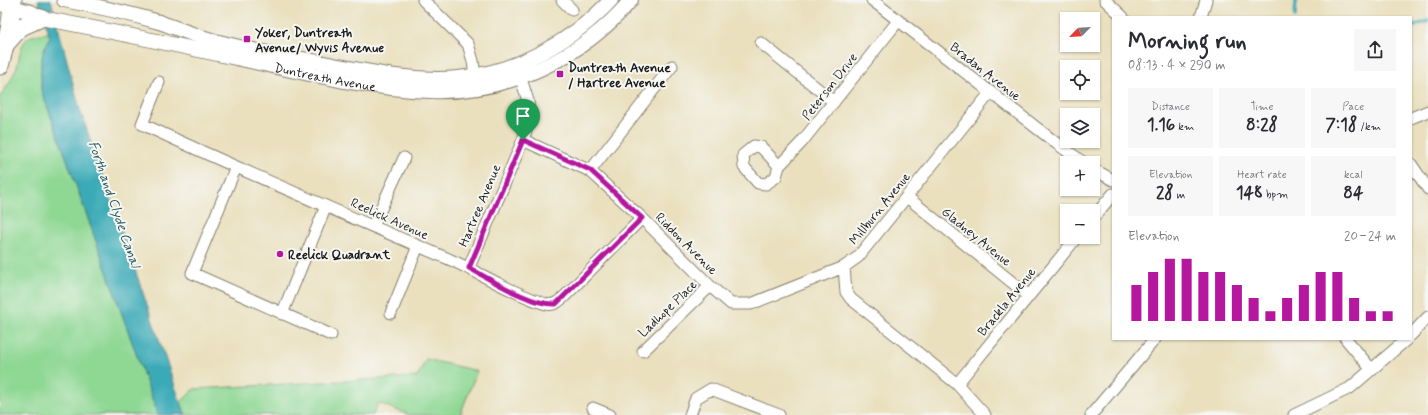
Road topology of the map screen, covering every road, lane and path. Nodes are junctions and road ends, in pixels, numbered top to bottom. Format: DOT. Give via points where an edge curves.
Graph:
graph roads {
  1 [pos="64,0"];
  2 [pos="423,0"];
  3 [pos="562,0"];
  4 [pos="611,0"];
  5 [pos="632,0"];
  6 [pos="872,0"];
  7 [pos="1105,0"];
  8 [pos="1206,0"];
  9 [pos="9,4"];
  10 [pos="572,10"];
  11 [pos="36,15"];
  12 [pos="1122,16"];
  13 [pos="1201,16"];
  14 [pos="898,21"];
  15 [pos="761,43"];
  16 [pos="6,45"];
  17 [pos="515,63"];
  18 [pos="0,66"];
  19 [pos="672,66"];
  20 [pos="522,77"];
  21 [pos="159,82"];
  22 [pos="475,82"];
  23 [pos="990,93"];
  24 [pos="834,102"];
  25 [pos="1428,111"];
  26 [pos="1412,118"];
  27 [pos="523,140"];
  28 [pos="1075,156"];
  29 [pos="404,158"];
  30 [pos="1412,165"];
  31 [pos="779,166"];
  32 [pos="236,167"];
  33 [pos="590,170"];
  34 [pos="1100,173"];
  35 [pos="1112,179"];
  36 [pos="1428,189"];
  37 [pos="1112,195"];
  38 [pos="907,197"];
  39 [pos="326,206"];
  40 [pos="1100,210"];
  41 [pos="642,218"];
  42 [pos="373,226"];
  43 [pos="1071,244"];
  44 [pos="418,246"];
  45 [pos="844,267"];
  46 [pos="469,268"];
  47 [pos="710,286"];
  48 [pos="1029,296"];
  49 [pos="391,313"];
  50 [pos="282,314"];
  51 [pos="1428,317"];
  52 [pos="1412,334"];
  53 [pos="331,335"];
  54 [pos="1154,340"];
  55 [pos="1347,340"];
  56 [pos="1406,340"];
  57 [pos="643,351"];
  58 [pos="1372,370"];
  59 [pos="957,384"];
  60 [pos="593,408"];
  61 [pos="610,415"];
  62 [pos="690,415"];
  63 [pos="779,415"];
  64 [pos="985,415"];
  65 [pos="1091,415"];
  66 [pos="1294,415"];
  1 -- 22 [label="street, Duntreath Avenue" via="158,22 220,43 380,74 429,79 458,78"];
  2 -- 22 [label="street" via="468,44"];
  3 -- 10 [label="street"];
  4 -- 17 [label="street, Duntreath Avenue" via="565,39"];
  5 -- 20 [label="street, Duntreath Avenue" via="572,52"];
  6 -- 14 [label="street, Bradan Avenue"];
  7 -- 12 [label="street"];
  8 -- 13 [label="street"];
  9 -- 11 [label="street, Duntreath Avenue"];
  9 -- 16 [label="main road"];
  11 -- 16 [label="main road" via="21,27"];
  11 -- 22 [label="street, Duntreath Avenue" via="284,69 379,86 430,91"];
  14 -- 23 [label="street, Bradan Avenue"];
  14 -- 24 [label="street, Peterson Drive"];
  15 -- 24 [label="street"];
  16 -- 18 [label="main road"];
  17 -- 20 [label="street, Hartree Avenue"];
  17 -- 22 [label="street, Duntreath Avenue"];
  19 -- 33 [label="street"];
  20 -- 22 [label="street, Duntreath Avenue"];
  20 -- 27 [label="street, Hartree Avenue" via="530,119"];
  21 -- 32 [label="street, Reelick Avenue" via="142,124"];
  23 -- 28 [label="street, Bradan Avenue"];
  23 -- 38 [label="street, Millburn Avenue"];
  24 -- 31 [label="street, Peterson Drive"];
  25 -- 26 [label="street"];
  27 -- 33 [label="street, Riddon Avenue"];
  27 -- 46 [label="street, Hartree Avenue"];
  29 -- 42 [label="street"];
  30 -- 36 [label="street"];
  32 -- 39 [label="street, Reelick Avenue"];
  32 -- 50 [label="street" via="192,273"];
  33 -- 41 [label="street, Riddon Avenue"];
  34 -- 35 [label="street"];
  37 -- 40 [label="street"];
  38 -- 45 [label="street, Millburn Avenue" via="858,257"];
  38 -- 48 [label="street, Gladney Avenue"];
  39 -- 42 [label="street, Reelick Avenue"];
  39 -- 50 [label="street"];
  41 -- 46 [label="street, Reelick Avenue" via="556,304 547,304 510,290"];
  41 -- 47 [label="street, Riddon Avenue"];
  42 -- 44 [label="street, Reelick Avenue"];
  43 -- 48 [label="street, Brackla Avenue"];
  44 -- 46 [label="street, Reelick Avenue"];
  44 -- 49 [label="street"];
  45 -- 47 [label="street, Riddon Avenue" via="751,304 731,304"];
  45 -- 59 [label="street" via="846,292 851,299"];
  47 -- 57 [label="street, Ladhope Place"];
  48 -- 59 [label="street, Brackla Avenue"];
  50 -- 53 [label="street"];
  51 -- 52 [label="street"];
  54 -- 65 [label="street"];
  55 -- 58 [label="street"];
  56 -- 58 [label="street"];
  58 -- 66 [label="street" via="1350,388"];
  59 -- 64 [label="street"];
  60 -- 61 [label="street"];
  62 -- 63 [label="street" via="696,398 711,389"];
}
